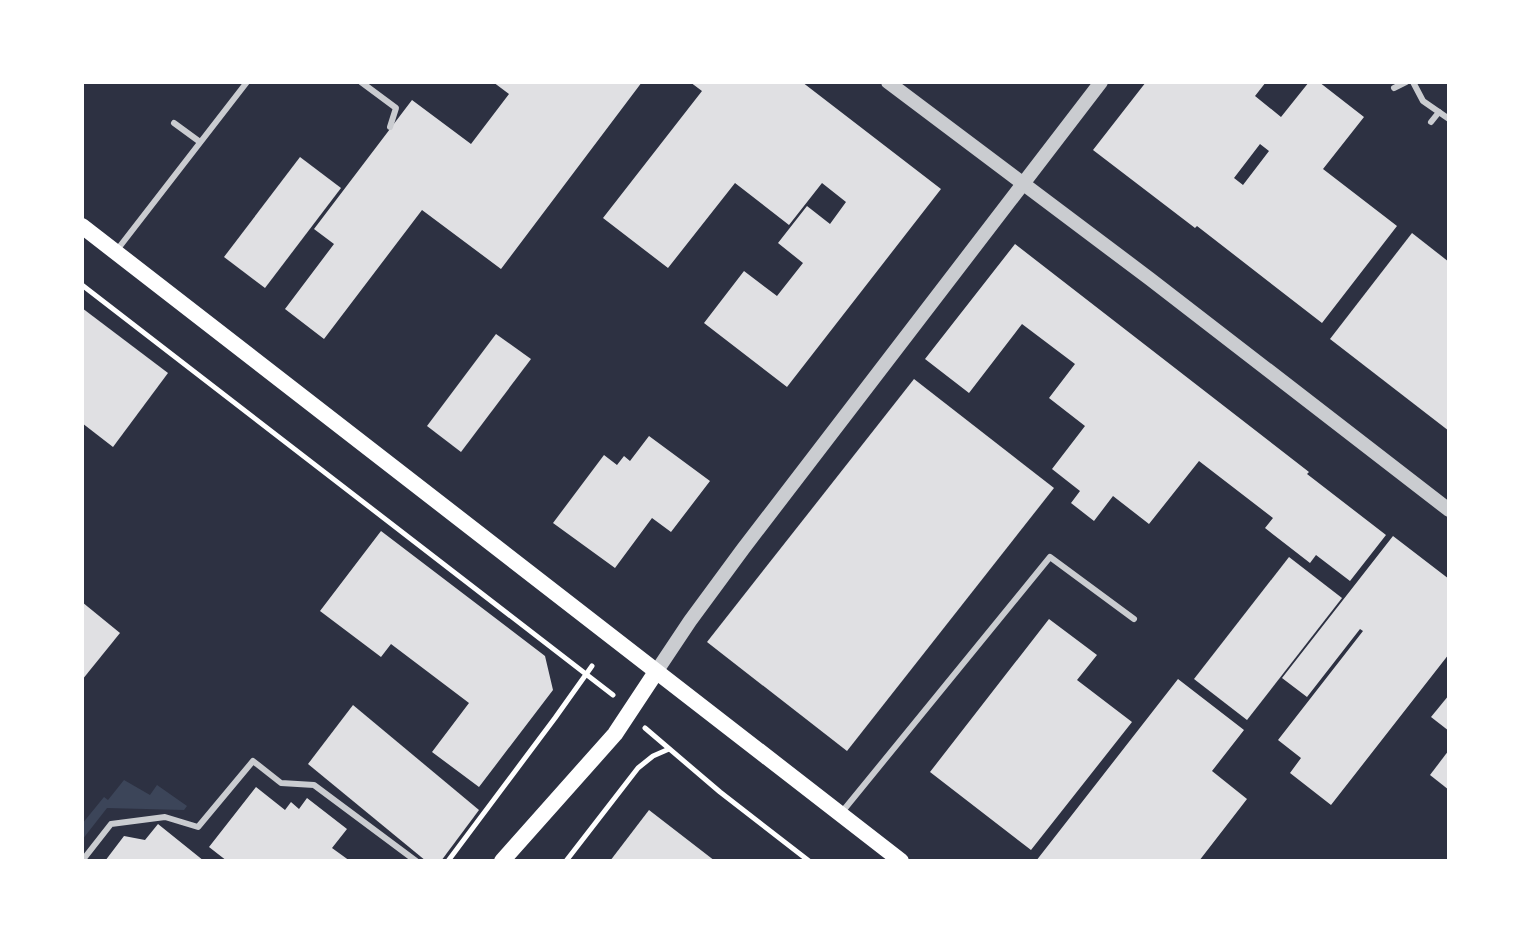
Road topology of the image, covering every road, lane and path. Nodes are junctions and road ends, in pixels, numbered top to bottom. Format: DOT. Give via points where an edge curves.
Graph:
graph roads {
  1 [pos="247,82"];
  2 [pos="361,82"];
  3 [pos="888,82"];
  4 [pos="1101,82"];
  5 [pos="1406,82"];
  6 [pos="1413,82"];
  7 [pos="1394,88"];
  8 [pos="1439,112"];
  9 [pos="1449,119"];
  10 [pos="1431,122"];
  11 [pos="174,123"];
  12 [pos="390,127"];
  13 [pos="200,142"];
  14 [pos="1023,183"];
  15 [pos="82,226"];
  16 [pos="115,253"];
  17 [pos="82,285"];
  18 [pos="1449,510"];
  19 [pos="1134,619"];
  20 [pos="592,666"];
  21 [pos="656,672"];
  22 [pos="586,673"];
  23 [pos="606,689"];
  24 [pos="656,738"];
  25 [pos="669,749"];
  26 [pos="840,815"];
  27 [pos="82,861"];
  28 [pos="416,861"];
  29 [pos="448,861"];
  30 [pos="502,861"];
  31 [pos="566,861"];
  32 [pos="809,861"];
  33 [pos="901,861"];
  1 -- 13 [label="lane"];
  2 -- 12 [label="lane" via="396,108"];
  3 -- 14 [label="street"];
  4 -- 14 [label="street"];
  5 -- 7 [label="lane"];
  6 -- 8 [label="lane" via="1423,101"];
  8 -- 9 [label="lane"];
  8 -- 10 [label="lane"];
  11 -- 13 [label="lane"];
  13 -- 16 [label="lane"];
  14 -- 18 [label="street"];
  14 -- 21 [label="street" via="743,549"];
  15 -- 16 [label="main road"];
  16 -- 21 [label="main road"];
  17 -- 22 [label="path"];
  19 -- 26 [label="lane" via="1050,557"];
  20 -- 22 [label="path"];
  21 -- 26 [label="main road"];
  21 -- 30 [label="main road" via="615,734"];
  22 -- 23 [label="path"];
  22 -- 29 [label="path"];
  24 -- 25 [label="path"];
  25 -- 31 [label="path" via="638,768"];
  25 -- 32 [label="path"];
  26 -- 33 [label="main road"];
  27 -- 28 [label="lane" via="111,824 165,817 198,827 253,761 281,783 314,785"];
}
